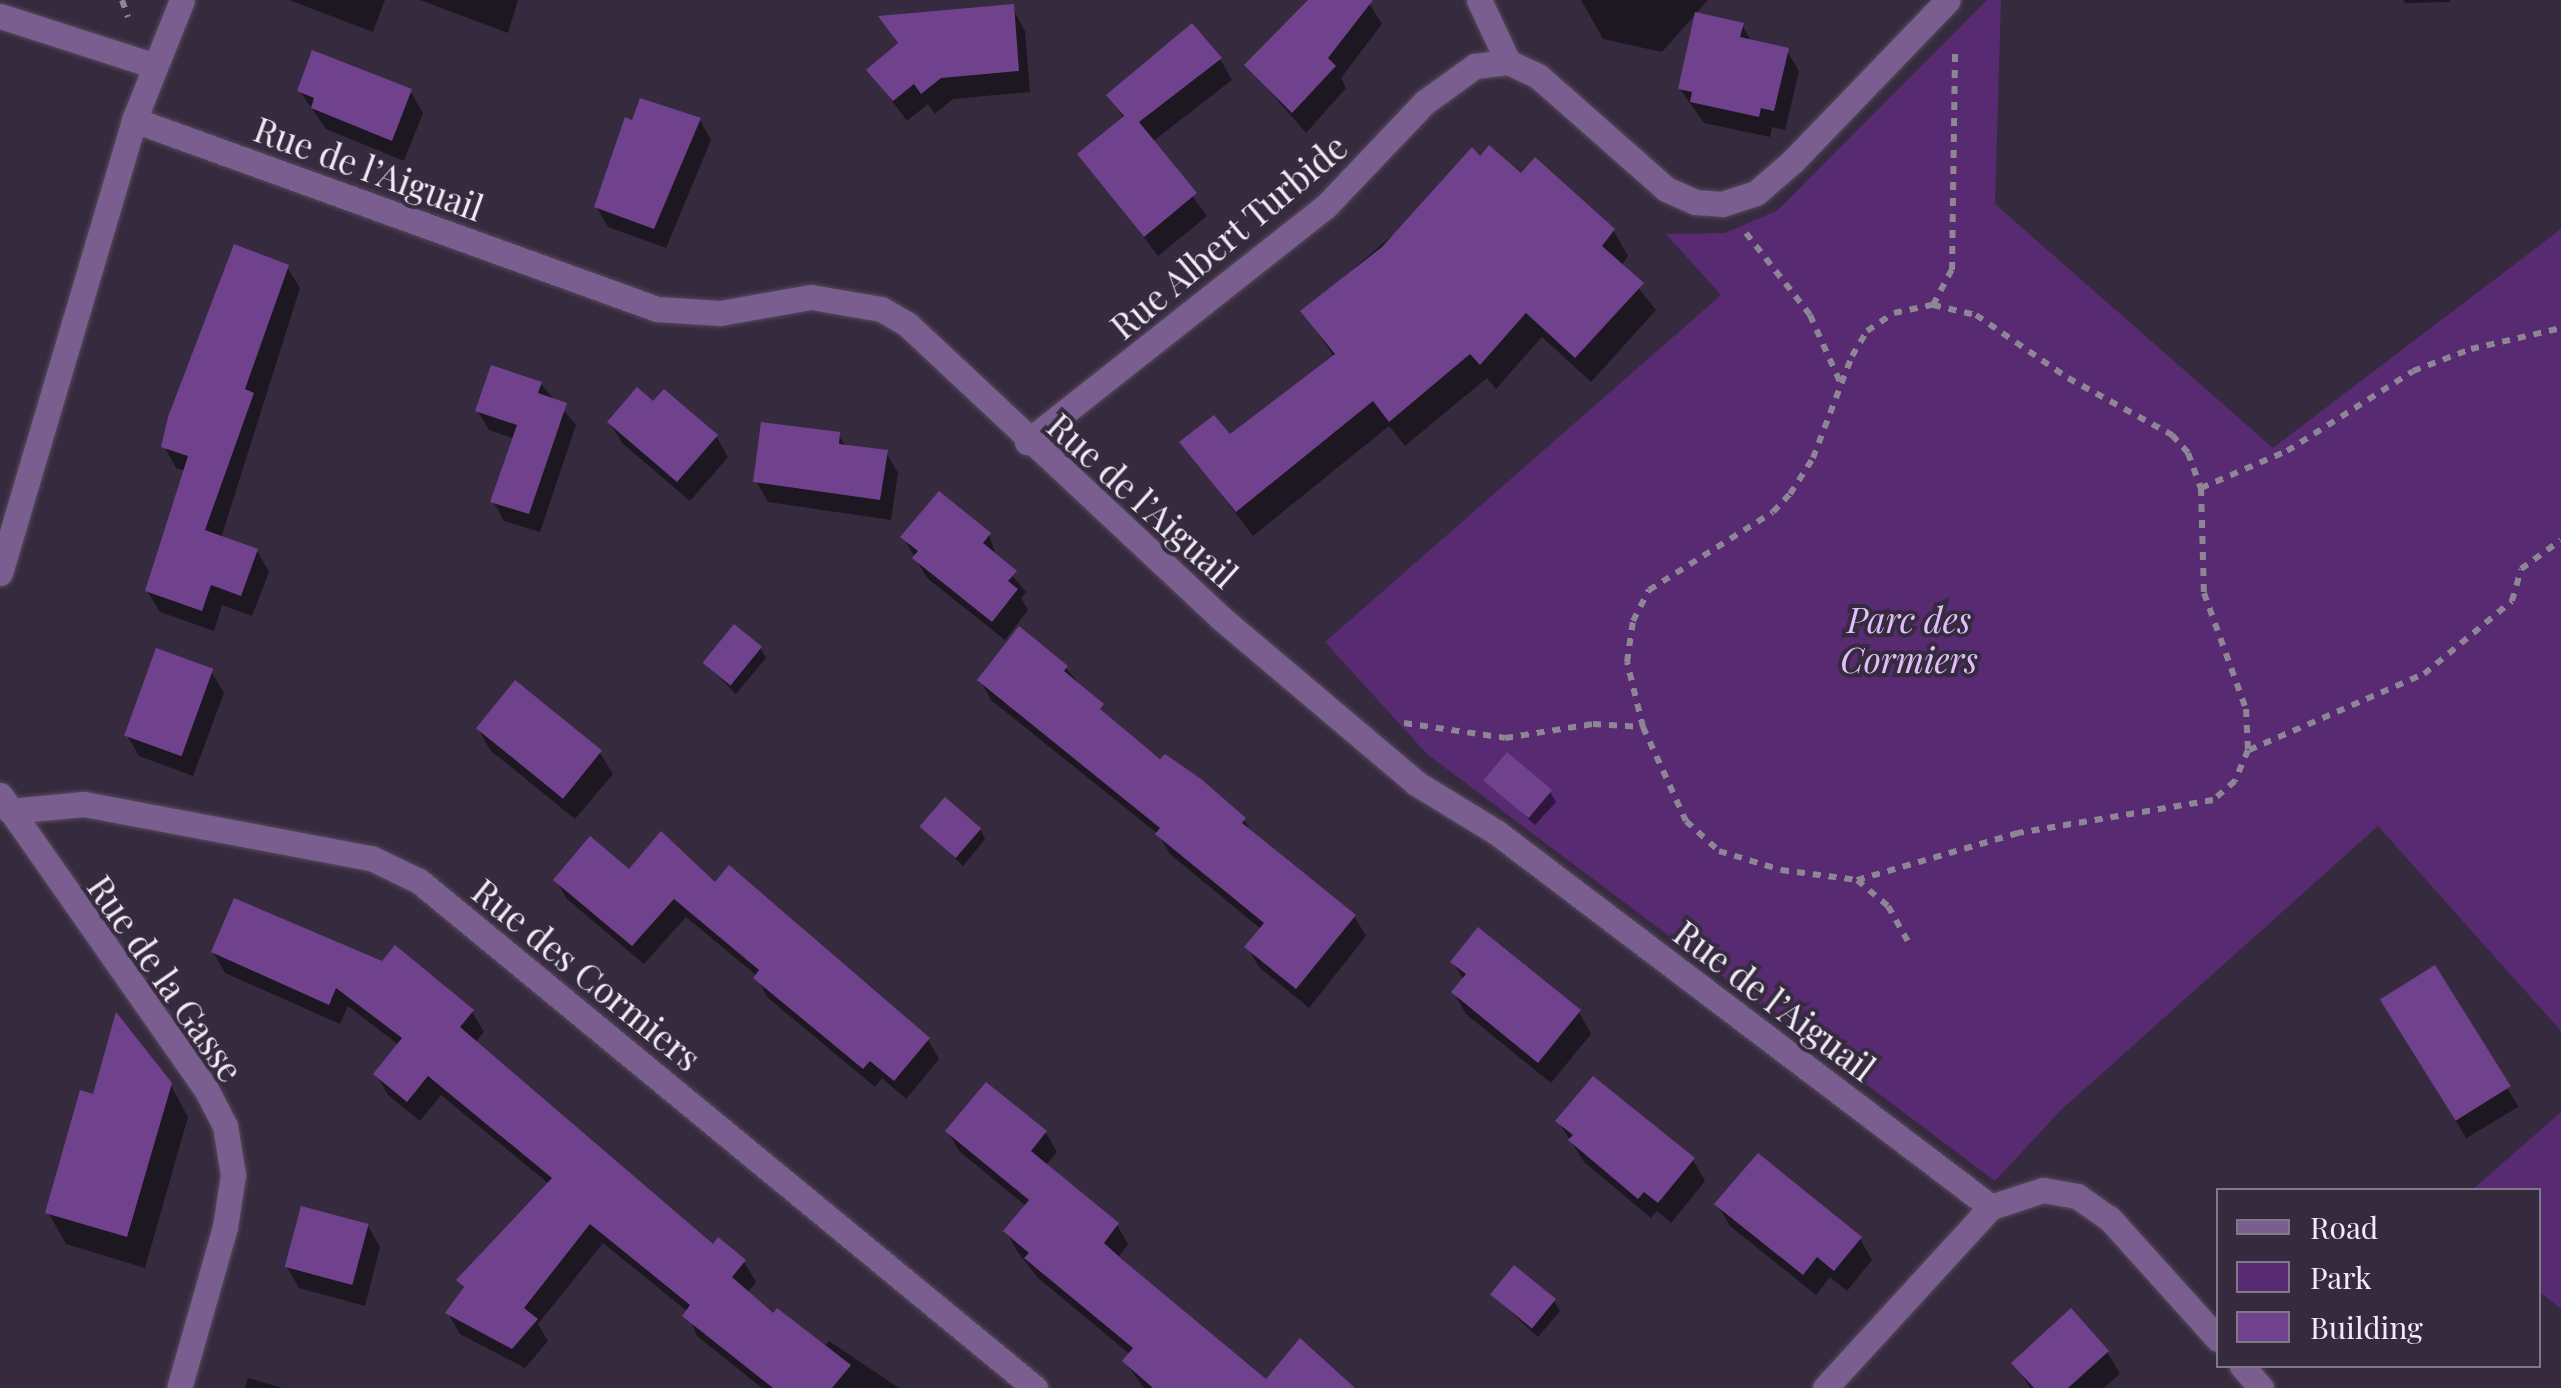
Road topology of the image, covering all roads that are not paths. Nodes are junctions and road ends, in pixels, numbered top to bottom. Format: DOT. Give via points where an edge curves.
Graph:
graph roads {
  1 [pos="182,0"];
  2 [pos="1479,0"];
  3 [pos="1948,0"];
  4 [pos="0,16"];
  5 [pos="1508,62"];
  6 [pos="153,65"];
  7 [pos="134,120"];
  8 [pos="1027,442"];
  9 [pos="0,574"];
  10 [pos="5,803"];
  11 [pos="1991,1207"];
  12 [pos="2216,1336"];
  13 [pos="2244,1368"];
  14 [pos="179,1388"];
  15 [pos="1035,1388"];
  16 [pos="1824,1388"];
  17 [pos="2261,1388"];
  1 -- 6 [label="street"];
  2 -- 5 [label="street"];
  3 -- 5 [label="street" via="1756,194 1722,204 1666,189 1562,94"];
  4 -- 6 [label="street"];
  5 -- 8 [label="street, Rue Albert Turbide" via="1475,66 1449,81 1325,208"];
  6 -- 7 [label="street"];
  7 -- 8 [label="street, Rue de l’Aiguail" via="657,310 720,313 810,297 882,309 907,324"];
  7 -- 9 [label="street"];
  8 -- 11 [label="street, Rue de l’Aiguail" via="1416,783 1496,832"];
  10 -- 14 [label="street, Rue de la Gasse" via="206,1089 225,1126 233,1175 225,1227"];
  10 -- 15 [label="street, Rue des Cormiers" via="84,804 371,858 419,881"];
  11 -- 12 [label="street" via="2043,1190 2077,1196 2133,1240"];
  11 -- 16 [label="street"];
  13 -- 17 [label="street"];
}
